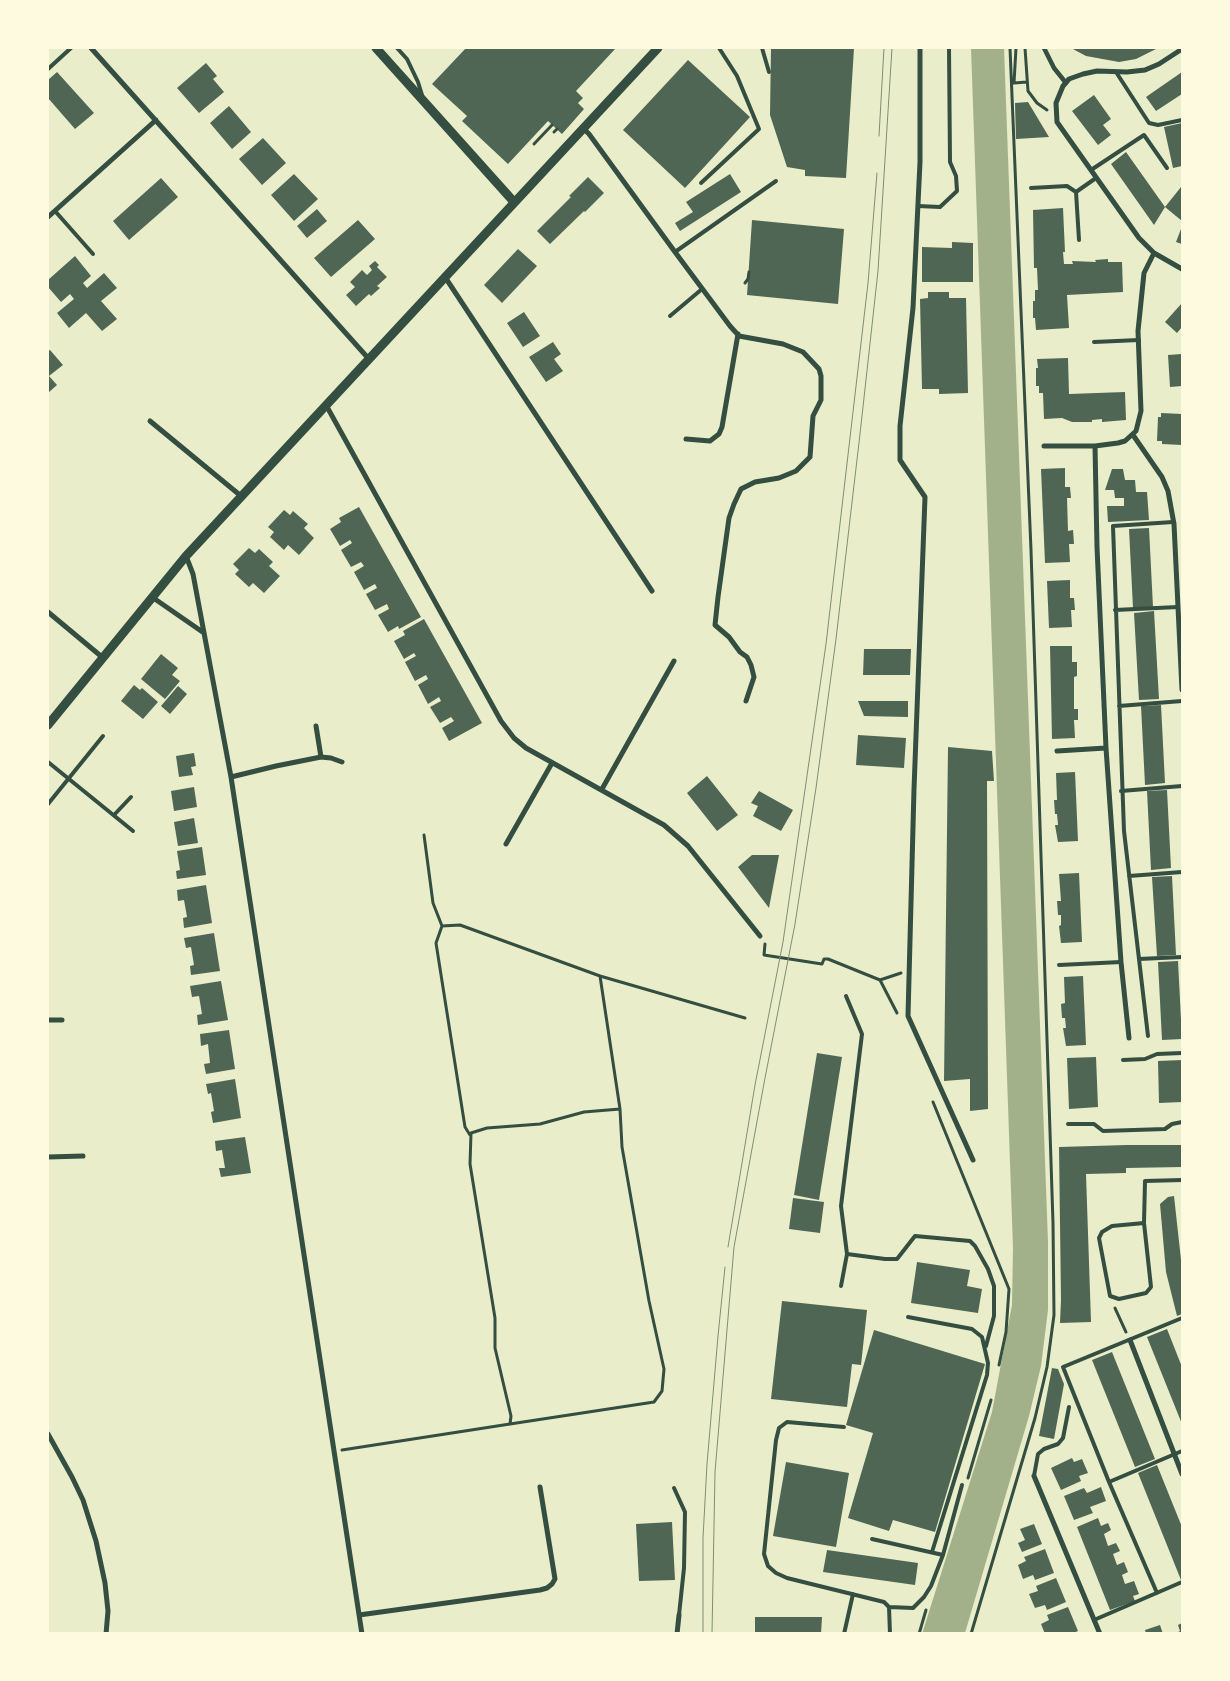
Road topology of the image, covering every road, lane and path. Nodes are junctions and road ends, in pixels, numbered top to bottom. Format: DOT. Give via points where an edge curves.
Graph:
graph roads {
  1 [pos="71,48"];
  2 [pos="92,48"];
  3 [pos="376,48"];
  4 [pos="397,48"];
  5 [pos="658,48"];
  6 [pos="719,48"];
  7 [pos="762,48"];
  8 [pos="920,48"];
  9 [pos="949,48"];
  10 [pos="1010,48"];
  11 [pos="1016,48"];
  12 [pos="1025,48"];
  13 [pos="1044,48"];
  14 [pos="1182,49"];
  15 [pos="48,69"];
  16 [pos="769,72"];
  17 [pos="1116,72"];
  18 [pos="1027,82"];
  19 [pos="1013,83"];
  20 [pos="1066,83"];
  21 [pos="423,99"];
  22 [pos="1056,115"];
  23 [pos="156,120"];
  24 [pos="1182,120"];
  25 [pos="552,125"];
  26 [pos="583,128"];
  27 [pos="534,144"];
  28 [pos="1167,168"];
  29 [pos="1091,170"];
  30 [pos="1096,178"];
  31 [pos="776,181"];
  32 [pos="701,183"];
  33 [pos="1031,188"];
  34 [pos="1076,192"];
  35 [pos="514,202"];
  36 [pos="918,206"];
  37 [pos="54,212"];
  38 [pos="48,217"];
  39 [pos="1079,240"];
  40 [pos="675,252"];
  41 [pos="1154,253"];
  42 [pos="93,254"];
  43 [pos="1182,269"];
  44 [pos="749,272"];
  45 [pos="445,276"];
  46 [pos="744,283"];
  47 [pos="702,288"];
  48 [pos="670,316"];
  49 [pos="738,334"];
  50 [pos="1139,340"];
  51 [pos="1094,342"];
  52 [pos="368,358"];
  53 [pos="326,405"];
  54 [pos="150,421"];
  55 [pos="1133,435"];
  56 [pos="686,439"];
  57 [pos="1044,446"];
  58 [pos="1094,446"];
  59 [pos="241,496"];
  60 [pos="1174,522"];
  61 [pos="186,556"];
  62 [pos="652,591"];
  63 [pos="152,598"];
  64 [pos="1178,607"];
  65 [pos="1115,610"];
  66 [pos="48,612"];
  67 [pos="204,633"];
  68 [pos="102,658"];
  69 [pos="674,661"];
  70 [pos="1182,690"];
  71 [pos="1182,701"];
  72 [pos="746,702"];
  73 [pos="1118,706"];
  74 [pos="48,724"];
  75 [pos="316,726"];
  76 [pos="103,736"];
  77 [pos="1106,748"];
  78 [pos="1057,751"];
  79 [pos="321,758"];
  80 [pos="48,762"];
  81 [pos="342,762"];
  82 [pos="552,762"];
  83 [pos="231,777"];
  84 [pos="68,780"];
  85 [pos="1182,786"];
  86 [pos="602,789"];
  87 [pos="1121,791"];
  88 [pos="131,797"];
  89 [pos="48,804"];
  90 [pos="114,816"];
  91 [pos="133,831"];
  92 [pos="424,834"];
  93 [pos="506,844"];
  94 [pos="1182,872"];
  95 [pos="1128,876"];
  96 [pos="442,926"];
  97 [pos="760,936"];
  98 [pos="764,955"];
  99 [pos="1182,957"];
  100 [pos="1139,959"];
  101 [pos="1121,962"];
  102 [pos="1059,965"];
  103 [pos="910,969"];
  104 [pos="600,976"];
  105 [pos="880,980"];
  106 [pos="846,996"];
  107 [pos="898,1016"];
  108 [pos="745,1018"];
  109 [pos="48,1020"];
  110 [pos="62,1020"];
  111 [pos="1148,1036"];
  112 [pos="1129,1038"];
  113 [pos="1182,1053"];
  114 [pos="1123,1060"];
  115 [pos="932,1099"];
  116 [pos="620,1109"];
  117 [pos="1182,1122"];
  118 [pos="1068,1124"];
  119 [pos="471,1135"];
  120 [pos="84,1156"];
  121 [pos="48,1157"];
  122 [pos="973,1160"];
  123 [pos="1182,1180"];
  124 [pos="1144,1223"];
  125 [pos="847,1254"];
  126 [pos="841,1286"];
  127 [pos="1110,1296"];
  128 [pos="908,1317"];
  129 [pos="1182,1318"];
  130 [pos="1130,1340"];
  131 [pos="985,1348"];
  132 [pos="998,1368"];
  133 [pos="992,1396"];
  134 [pos="1069,1407"];
  135 [pos="510,1424"];
  136 [pos="844,1427"];
  137 [pos="48,1434"];
  138 [pos="334,1451"];
  139 [pos="1182,1451"];
  140 [pos="1175,1454"];
  141 [pos="1182,1474"];
  142 [pos="1034,1476"];
  143 [pos="1109,1482"];
  144 [pos="964,1484"];
  145 [pos="540,1487"];
  146 [pos="674,1488"];
  147 [pos="872,1539"];
  148 [pos="932,1552"];
  149 [pos="943,1555"];
  150 [pos="1182,1582"];
  151 [pos="1157,1593"];
  152 [pos="853,1594"];
  153 [pos="890,1607"];
  154 [pos="926,1608"];
  155 [pos="360,1615"];
  156 [pos="679,1615"];
  157 [pos="1094,1620"];
  158 [pos="106,1634"];
  159 [pos="362,1634"];
  160 [pos="677,1634"];
  161 [pos="844,1634"];
  162 [pos="890,1634"];
  163 [pos="918,1634"];
  164 [pos="971,1634"];
  165 [pos="1100,1634"];
  1 -- 15 [label="lane"];
  2 -- 23 [label="street"];
  3 -- 21 [label="street"];
  4 -- 21 [label="lane" via="407,59"];
  5 -- 26 [label="street"];
  6 -- 32 [label="lane" via="737,76 759,130"];
  7 -- 16 [label="lane"];
  8 -- 36 [label="street"];
  9 -- 36 [label="lane" via="950,162 956,176 956,191 940,207"];
  10 -- 19 [label="path"];
  11 -- 19 [label="path"];
  12 -- 18 [label="path"];
  13 -- 20 [label="street"];
  14 -- 17 [label="street" via="1145,70"];
  17 -- 20 [label="street" via="1083,74"];
  17 -- 24 [label="lane" via="1150,123 1158,125"];
  18 -- 19 [label="path"];
  18 -- 22 [label="path" via="1028,90 1037,103"];
  19 -- 164 [label="path" via="1047,1019 1054,1315 1034,1418"];
  20 -- 22 [label="street" via="1056,103"];
  21 -- 35 [label="street"];
  22 -- 29 [label="street" via="1057,122"];
  23 -- 37 [label="street"];
  23 -- 52 [label="street"];
  25 -- 27 [label="path"];
  26 -- 35 [label="street"];
  26 -- 40 [label="street"];
  28 -- 29 [label="lane" via="1144,134"];
  29 -- 30 [label="street"];
  30 -- 34 [label="lane"];
  30 -- 41 [label="street" via="1139,238"];
  31 -- 40 [label="lane"];
  33 -- 34 [label="lane" via="1067,186"];
  34 -- 39 [label="lane"];
  35 -- 45 [label="street"];
  36 -- 103 [label="street" via="913,308 900,426 900,460 925,497"];
  37 -- 38 [label="street"];
  37 -- 42 [label="lane"];
  40 -- 47 [label="street"];
  41 -- 43 [label="street"];
  41 -- 50 [label="street" via="1144,273"];
  44 -- 46 [label="path"];
  45 -- 52 [label="street"];
  45 -- 62 [label="street"];
  47 -- 48 [label="lane"];
  47 -- 49 [label="street"];
  49 -- 56 [label="street" via="719,434 710,441"];
  49 -- 72 [label="street" via="803,352 819,368 822,400 813,416 810,457 796,470 779,478 755,482 741,489 729,518 716,625 751,665 754,677"];
  50 -- 51 [label="lane"];
  50 -- 55 [label="street" via="1140,421"];
  52 -- 53 [label="street"];
  53 -- 59 [label="street"];
  53 -- 82 [label="street" via="501,720 526,748"];
  54 -- 59 [label="street"];
  55 -- 58 [label="street" via="1118,443"];
  55 -- 60 [label="street" via="1162,477"];
  57 -- 58 [label="street"];
  58 -- 77 [label="street"];
  59 -- 61 [label="street"];
  60 -- 64 [label="street"];
  60 -- 65 [label="lane" via="1113,526"];
  61 -- 63 [label="street"];
  61 -- 67 [label="street" via="193,574"];
  63 -- 67 [label="street"];
  63 -- 68 [label="street"];
  64 -- 65 [label="lane"];
  64 -- 70 [label="street"];
  65 -- 73 [label="lane"];
  66 -- 68 [label="street"];
  67 -- 83 [label="street"];
  68 -- 74 [label="street"];
  69 -- 86 [label="street"];
  71 -- 73 [label="lane"];
  73 -- 87 [label="lane"];
  75 -- 79 [label="street"];
  76 -- 84 [label="lane"];
  77 -- 78 [label="street"];
  77 -- 101 [label="street"];
  79 -- 81 [label="street"];
  79 -- 83 [label="street"];
  80 -- 84 [label="lane"];
  82 -- 86 [label="street"];
  82 -- 93 [label="street"];
  83 -- 138 [label="street"];
  84 -- 89 [label="lane"];
  84 -- 90 [label="lane"];
  85 -- 87 [label="lane"];
  86 -- 97 [label="street" via="664,825 688,846"];
  87 -- 95 [label="lane"];
  88 -- 90 [label="lane"];
  90 -- 91 [label="lane"];
  92 -- 96 [label="path" via="433,903"];
  94 -- 95 [label="lane"];
  95 -- 100 [label="lane"];
  96 -- 104 [label="path" via="460,925"];
  96 -- 119 [label="path" via="436,943 465,1127"];
  98 -- 105 [label="path" via="822,964 824,959"];
  99 -- 100 [label="lane"];
  100 -- 111 [label="lane"];
  101 -- 102 [label="lane"];
  101 -- 112 [label="street"];
  103 -- 105 [label="path"];
  103 -- 122 [label="street" via="908,1016"];
  104 -- 108 [label="path"];
  104 -- 116 [label="path"];
  105 -- 107 [label="path"];
  106 -- 125 [label="lane" via="862,1034 841,1206"];
  109 -- 110 [label="street"];
  113 -- 114 [label="lane"];
  115 -- 132 [label="path" via="1009,1290 1006,1332"];
  116 -- 119 [label="path" via="584,1112 540,1124 487,1128"];
  116 -- 135 [label="path" via="622,1147 664,1369 662,1392 654,1402"];
  117 -- 118 [label="lane" via="1165,1129 1103,1131 1094,1124"];
  119 -- 135 [label="path" via="470,1164"];
  120 -- 121 [label="street"];
  123 -- 124 [label="lane" via="1145,1181"];
  124 -- 127 [label="lane" via="1151,1287 1146,1293 1119,1299"];
  124 -- 127 [label="lane" via="1112,1226 1098,1238"];
  125 -- 126 [label="lane"];
  125 -- 131 [label="lane" via="897,1259 915,1236 970,1241 988,1269 994,1286 994,1316"];
  127 -- 130 [label="path"];
  128 -- 131 [label="lane" via="972,1329 982,1337"];
  129 -- 130 [label="lane"];
  130 -- 140 [label="street"];
  130 -- 143 [label="lane" via="1063,1367"];
  131 -- 148 [label="lane" via="987,1375"];
  133 -- 144 [label="path"];
  134 -- 142 [label="lane" via="1063,1438 1038,1454"];
  135 -- 138 [label="path"];
  136 -- 152 [label="lane" via="787,1422 779,1428 764,1554 768,1566 787,1578"];
  137 -- 158 [label="street" via="83,1500 96,1541 106,1583"];
  138 -- 155 [label="street"];
  139 -- 140 [label="lane"];
  140 -- 141 [label="street"];
  140 -- 143 [label="lane"];
  142 -- 157 [label="street"];
  143 -- 151 [label="lane"];
  144 -- 149 [label="lane"];
  145 -- 155 [label="street" via="554,1579 547,1588"];
  146 -- 156 [label="lane" via="685,1512"];
  147 -- 148 [label="lane"];
  148 -- 149 [label="lane"];
  149 -- 153 [label="lane" via="924,1597 912,1608"];
  150 -- 151 [label="lane"];
  151 -- 157 [label="lane"];
  152 -- 153 [label="lane" via="884,1602"];
  152 -- 161 [label="lane"];
  153 -- 162 [label="lane"];
  154 -- 163 [label="path"];
  155 -- 159 [label="street"];
  156 -- 160 [label="street"];
  157 -- 165 [label="street"];
}
